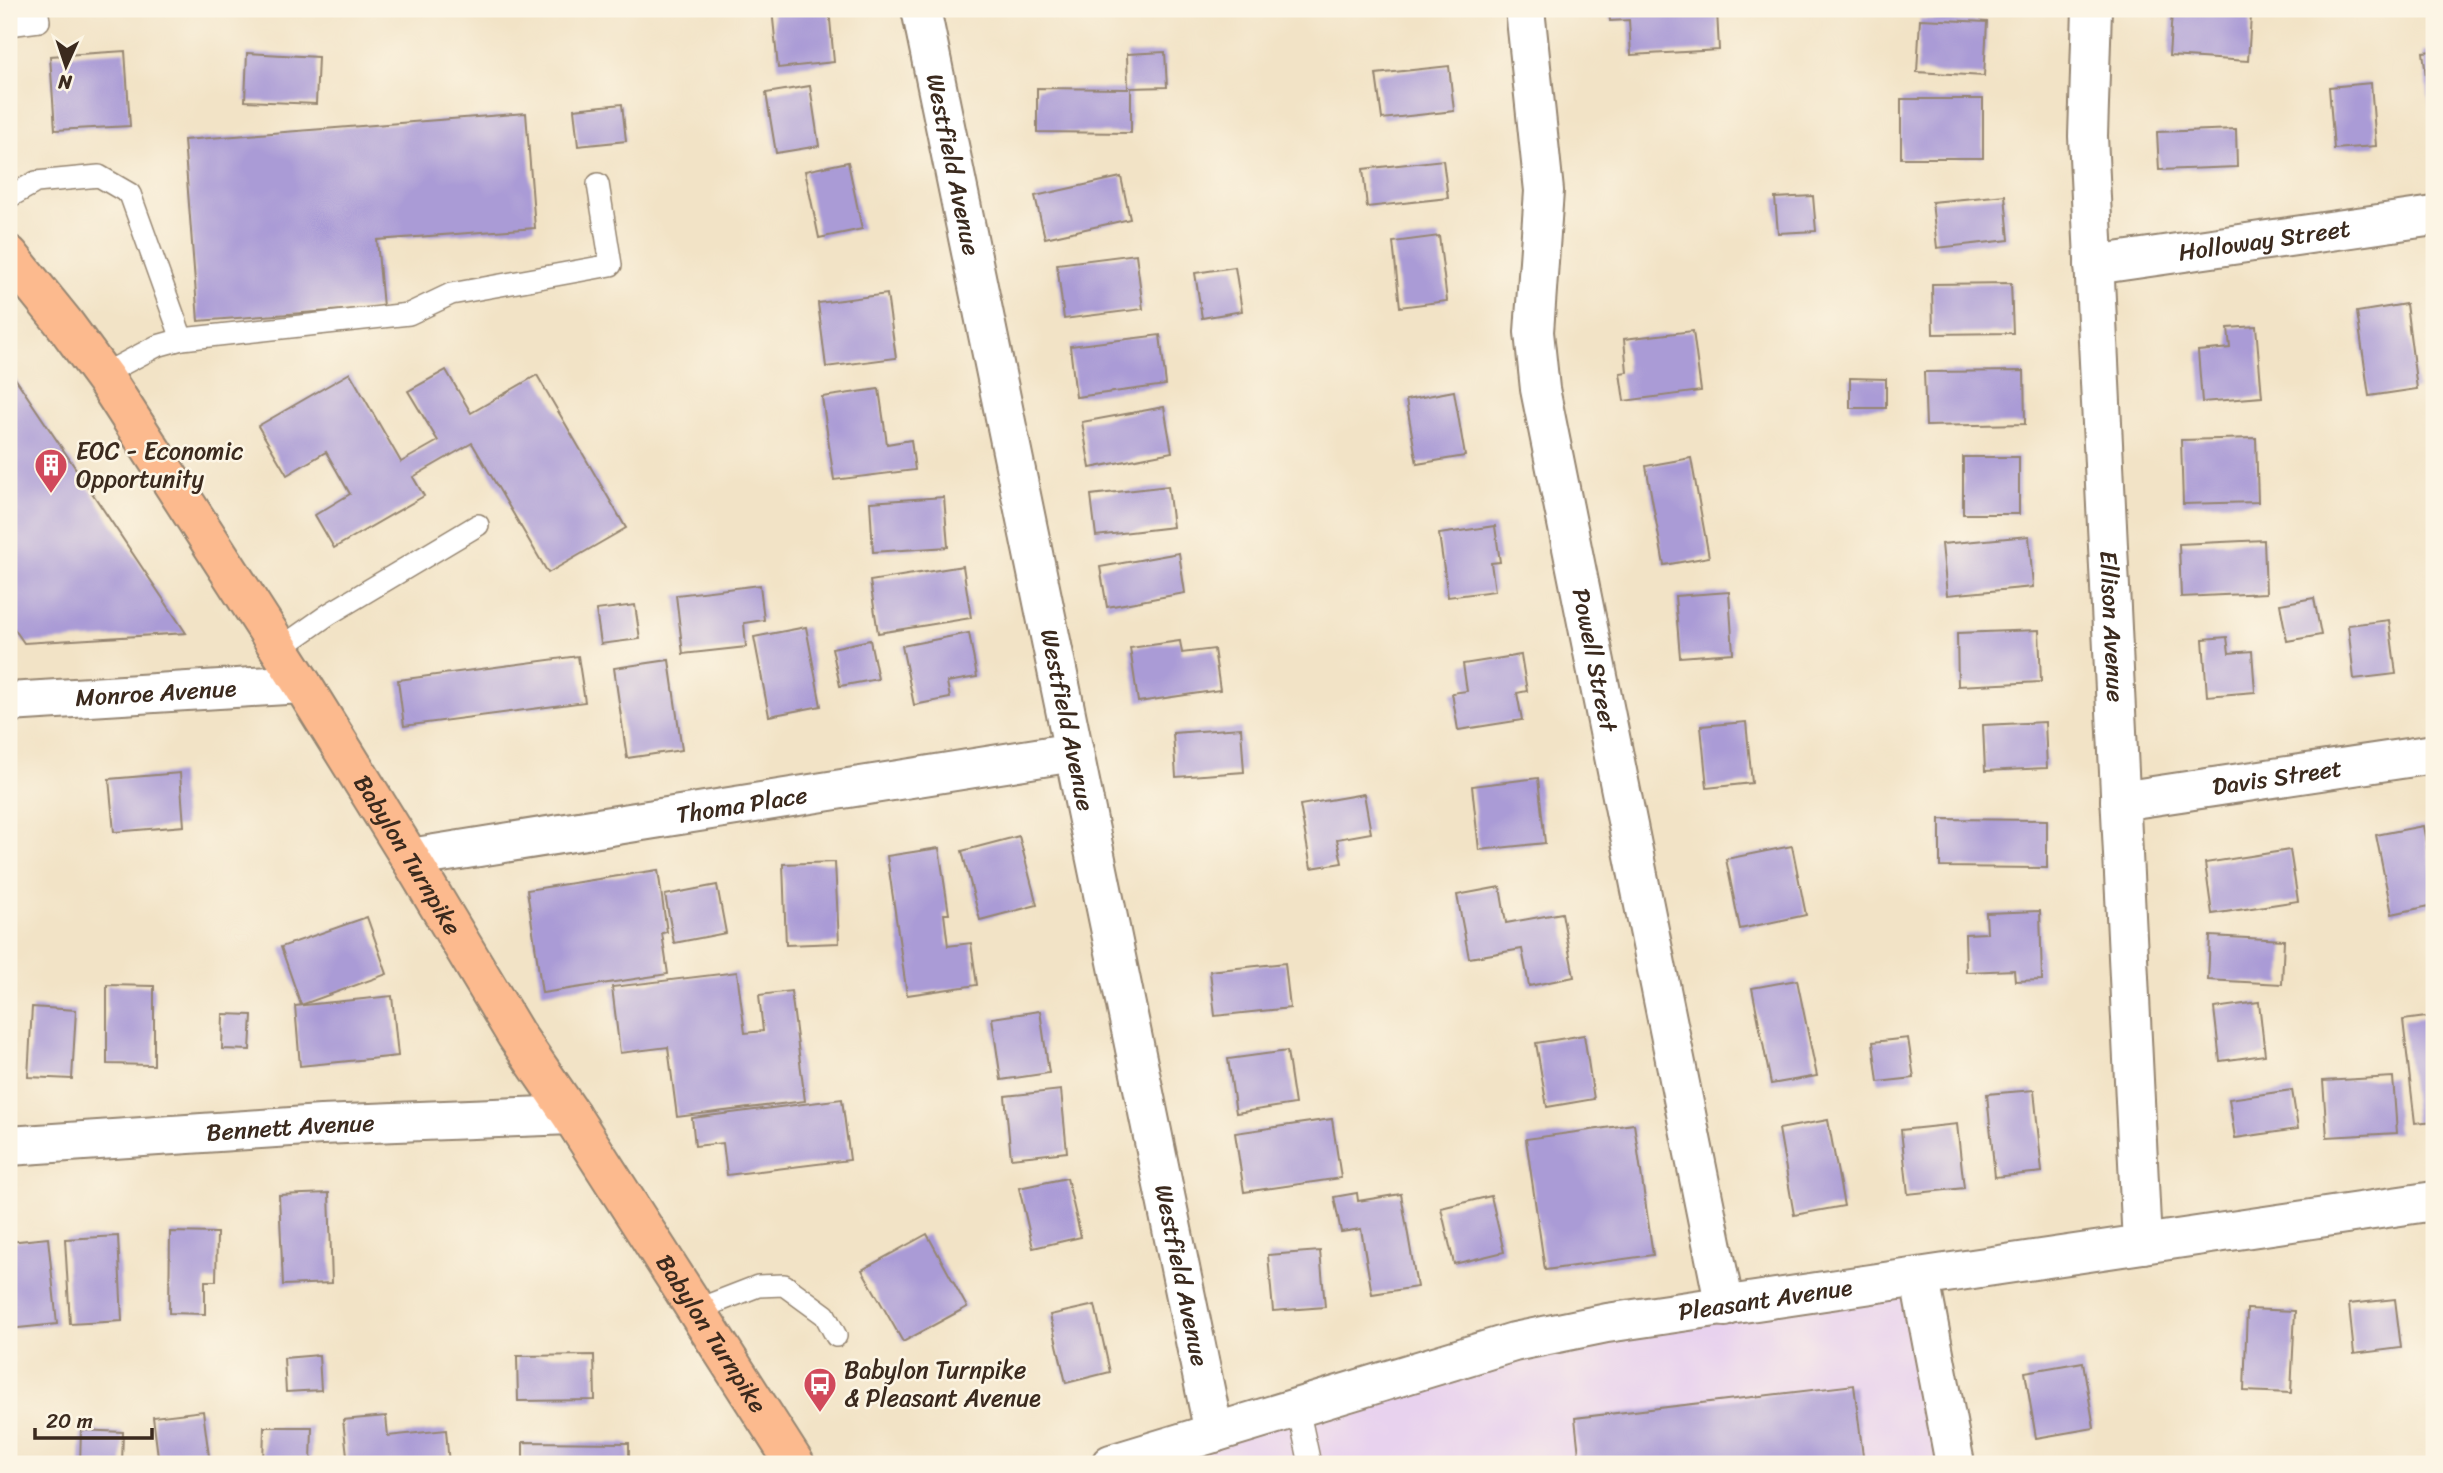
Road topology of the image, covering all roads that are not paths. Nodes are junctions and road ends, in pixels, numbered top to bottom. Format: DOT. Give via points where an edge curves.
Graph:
graph roads {
  1 [pos="37,9"];
  2 [pos="920,9"];
  3 [pos="1525,9"];
  4 [pos="2092,9"];
  5 [pos="9,25"];
  6 [pos="598,184"];
  7 [pos="9,197"];
  8 [pos="2434,216"];
  9 [pos="10,258"];
  10 [pos="2094,265"];
  11 [pos="182,339"];
  12 [pos="103,375"];
  13 [pos="478,524"];
  14 [pos="279,649"];
  15 [pos="302,684"];
  16 [pos="9,702"];
  17 [pos="1074,752"];
  18 [pos="2434,754"];
  19 [pos="2120,801"];
  20 [pos="410,858"];
  21 [pos="571,1115"];
  22 [pos="9,1146"];
  23 [pos="2434,1201"];
  24 [pos="2142,1244"];
  25 [pos="1920,1279"];
  26 [pos="1725,1307"];
  27 [pos="696,1310"];
  28 [pos="836,1336"];
  29 [pos="1298,1408"];
  30 [pos="1214,1433"];
  31 [pos="795,1464"];
  32 [pos="1111,1464"];
  33 [pos="1310,1464"];
  34 [pos="1955,1464"];
  1 -- 5 [label="lane" via="39,21"];
  2 -- 17 [label="street, Westfield Avenue"];
  3 -- 26 [label="street, Powell Street" via="1544,191 1534,332 1540,389"];
  4 -- 10 [label="street, Ellison Avenue" via="2088,136"];
  6 -- 11 [label="lane" via="611,265 451,294 409,314"];
  7 -- 11 [label="lane" via="36,182 99,176 130,194"];
  8 -- 10 [label="street, Holloway Street"];
  9 -- 12 [label="main road, Babylon Turnpike"];
  10 -- 19 [label="street, Ellison Avenue"];
  11 -- 12 [label="lane" via="157,346"];
  12 -- 14 [label="main road, Babylon Turnpike"];
  13 -- 14 [label="lane"];
  14 -- 15 [label="main road, Babylon Turnpike"];
  15 -- 16 [label="street, Monroe Avenue"];
  15 -- 20 [label="main road, Babylon Turnpike"];
  17 -- 20 [label="street, Thoma Place"];
  17 -- 30 [label="street, Westfield Avenue"];
  18 -- 19 [label="street, Davis Street"];
  19 -- 24 [label="street, Ellison Avenue"];
  20 -- 21 [label="main road, Babylon Turnpike" via="516,1035"];
  21 -- 22 [label="street, Bennett Avenue" via="321,1125"];
  21 -- 27 [label="main road, Babylon Turnpike"];
  23 -- 24 [label="street, Pleasant Avenue"];
  24 -- 25 [label="street, Pleasant Avenue"];
  25 -- 26 [label="street, Pleasant Avenue"];
  25 -- 34 [label="street"];
  26 -- 29 [label="street, Pleasant Avenue" via="1607,1323 1514,1342"];
  27 -- 28 [label="lane" via="758,1286 784,1285 825,1315"];
  27 -- 31 [label="main road, Babylon Turnpike"];
  29 -- 30 [label="street, Pleasant Avenue"];
  29 -- 33 [label="lane"];
  30 -- 32 [label="street, Pleasant Avenue"];
}
